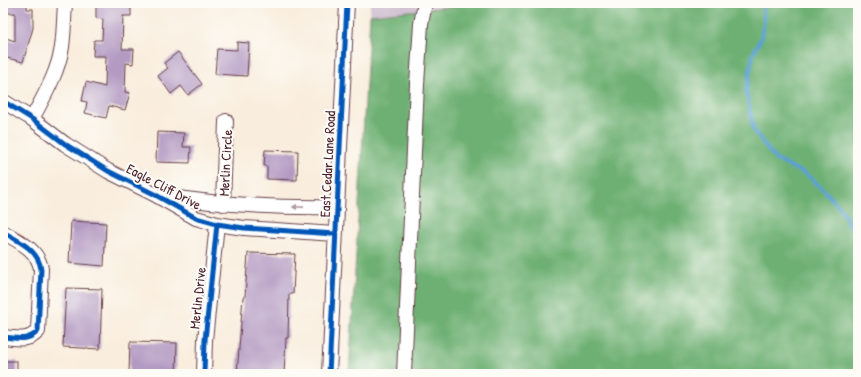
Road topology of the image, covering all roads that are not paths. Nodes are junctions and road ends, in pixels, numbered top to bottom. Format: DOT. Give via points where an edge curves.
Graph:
graph roads {
  1 [pos="65,3"];
  2 [pos="347,3"];
  3 [pos="425,3"];
  4 [pos="3,101"];
  5 [pos="32,118"];
  6 [pos="226,121"];
  7 [pos="154,194"];
  8 [pos="223,204"];
  9 [pos="337,207"];
  10 [pos="217,224"];
  11 [pos="3,232"];
  12 [pos="335,234"];
  13 [pos="3,337"];
  14 [pos="204,374"];
  15 [pos="329,374"];
  16 [pos="404,374"];
  1 -- 5 [label="street" via="62,47 58,62"];
  2 -- 9 [label="street, East Cedar Lane Road"];
  3 -- 16 [label="street" via="416,84"];
  4 -- 5 [label="street, Eagle Cliff Drive"];
  5 -- 7 [label="street, Eagle Cliff Drive" via="65,144 108,171"];
  6 -- 8 [label="street, Merlin Circle"];
  7 -- 8 [label="street, Eagle Cliff Drive"];
  7 -- 10 [label="street, Eagle Cliff Drive" via="196,218"];
  9 -- 8 [label="street, Eagle Cliff Drive, one-way"];
  9 -- 12 [label="street, East Cedar Lane Road"];
  10 -- 12 [label="street, Eagle Cliff Drive"];
  10 -- 14 [label="street, Merlin Drive"];
  11 -- 13 [label="street" via="36,254 41,269 38,331 28,339"];
  12 -- 15 [label="street, East Cedar Lane Road"];
}
